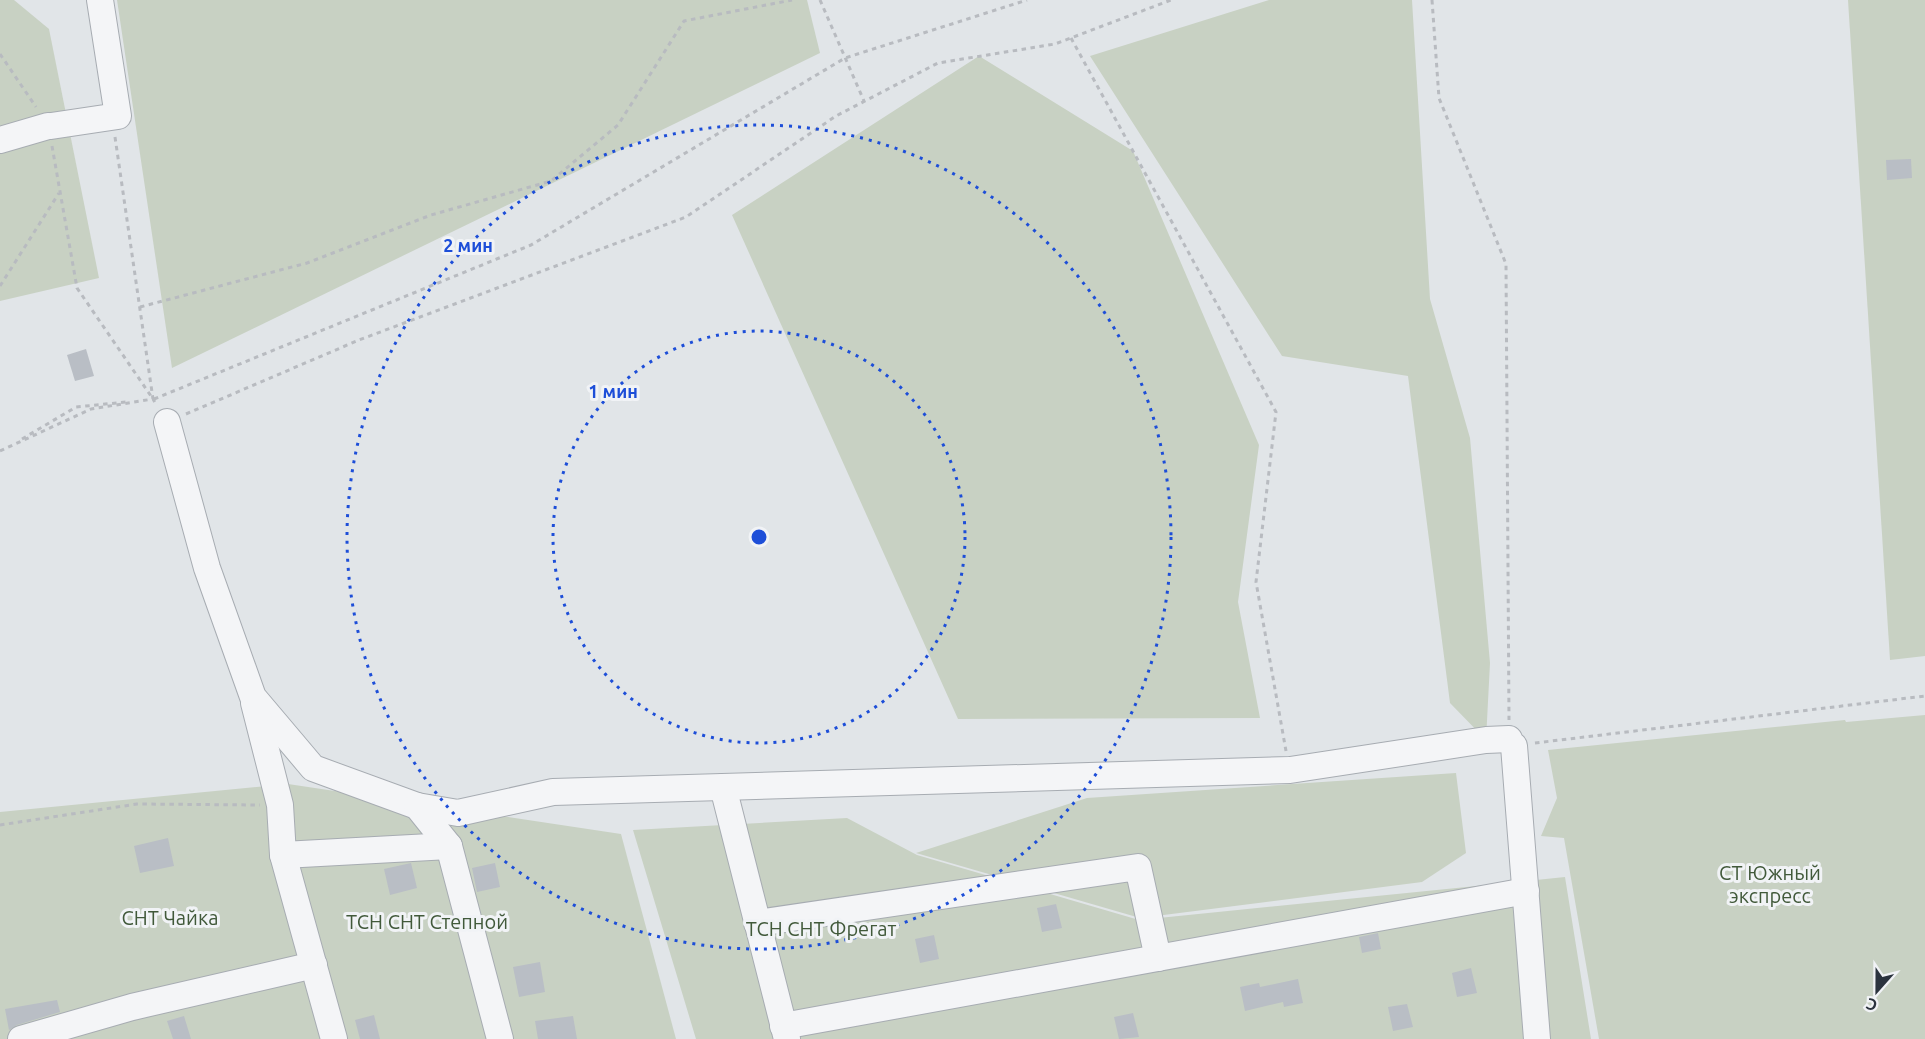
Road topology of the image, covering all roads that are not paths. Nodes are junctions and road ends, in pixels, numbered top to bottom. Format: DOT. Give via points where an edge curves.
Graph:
graph roads {
  1 [pos="100,0"];
  2 [pos="0,140"];
  3 [pos="167,422"];
  4 [pos="253,697"];
  5 [pos="723,787"];
  6 [pos="417,806"];
  7 [pos="449,846"];
  8 [pos="283,855"];
  9 [pos="1526,891"];
  10 [pos="757,923"];
  11 [pos="1158,958"];
  12 [pos="314,965"];
  13 [pos="785,1032"];
  14 [pos="21,1039"];
  15 [pos="334,1039"];
  16 [pos="500,1039"];
  17 [pos="1537,1039"];
  1 -- 2 [label="street" via="118,116 49,126"];
  3 -- 4 [label="street" via="207,568"];
  4 -- 6 [label="street" via="313,768"];
  4 -- 8 [label="street" via="280,805"];
  5 -- 6 [label="street" via="553,792 458,813"];
  5 -- 9 [label="street" via="1290,770 1486,740 1511,742"];
  5 -- 10 [label="street"];
  6 -- 7 [label="street"];
  7 -- 8 [label="street"];
  7 -- 16 [label="street"];
  8 -- 12 [label="street"];
  9 -- 11 [label="street"];
  9 -- 17 [label="street"];
  10 -- 11 [label="street" via="1138,867"];
  10 -- 13 [label="street"];
  11 -- 13 [label="street"];
  12 -- 14 [label="street" via="132,1007"];
  12 -- 15 [label="street"];
}
